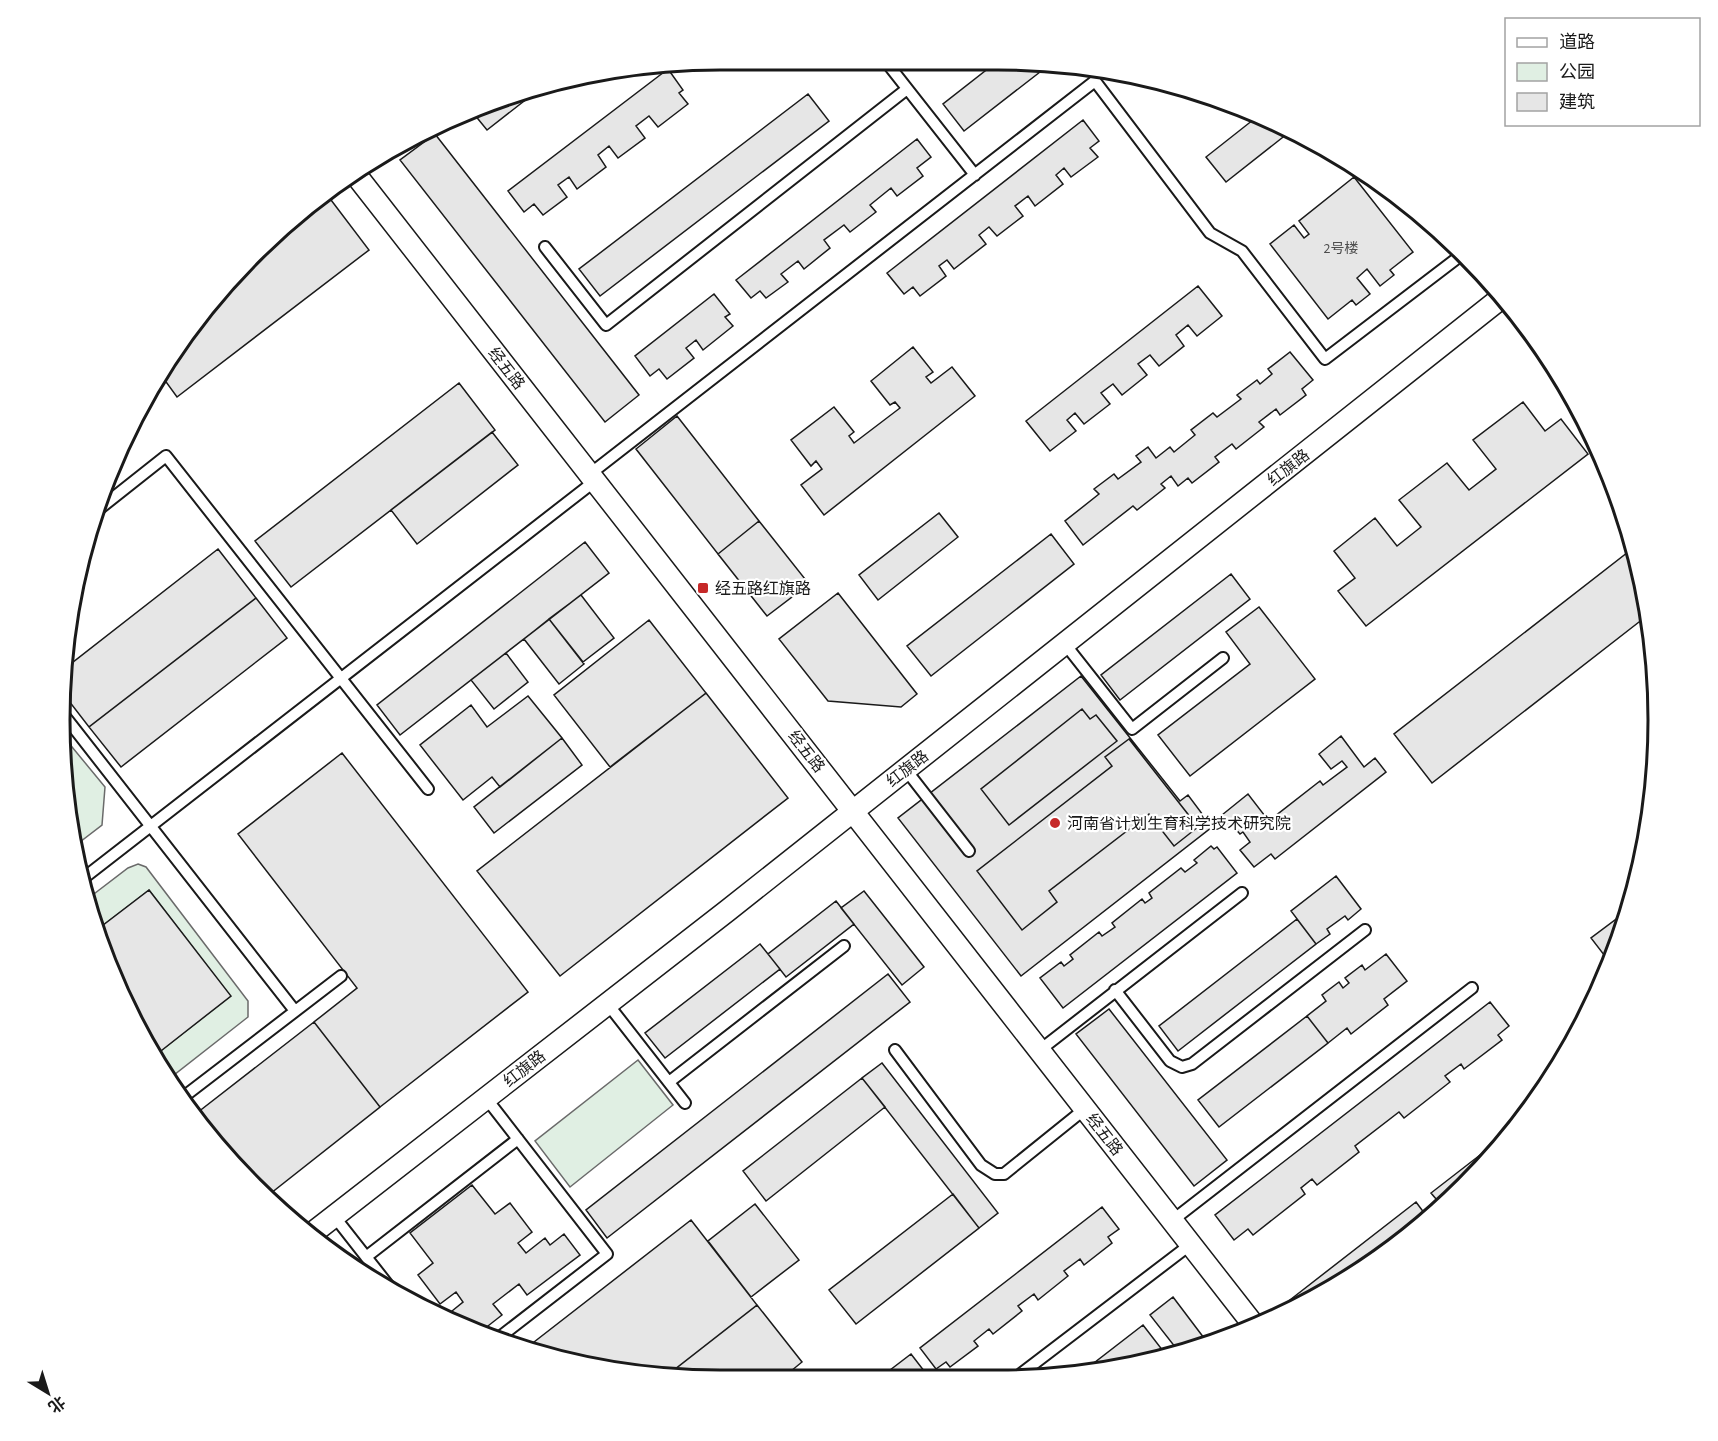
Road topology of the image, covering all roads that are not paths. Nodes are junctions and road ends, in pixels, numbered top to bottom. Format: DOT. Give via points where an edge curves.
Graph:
graph roads {
  1 [pos="892,70"];
  2 [pos="907,89"];
  3 [pos="975,175"];
  4 [pos="360,180"];
  5 [pos="545,247"];
  6 [pos="1455,260"];
  7 [pos="1495,303"];
  8 [pos="592,478"];
  9 [pos="109,501"];
  10 [pos="1065,644"];
  11 [pos="1223,658"];
  12 [pos="341,678"];
  13 [pos="70,723"];
  14 [pos="906,770"];
  15 [pos="428,789"];
  16 [pos="854,811"];
  17 [pos="150,826"];
  18 [pos="969,851"];
  19 [pos="89,874"];
  20 [pos="1242,893"];
  21 [pos="1365,930"];
  22 [pos="844,946"];
  23 [pos="341,976"];
  24 [pos="1472,988"];
  25 [pos="1115,990"];
  26 [pos="608,1003"];
  27 [pos="295,1011"];
  28 [pos="894,1050"];
  29 [pos="1040,1050"];
  30 [pos="669,1082"];
  31 [pos="188,1093"];
  32 [pos="486,1098"];
  33 [pos="685,1103"];
  34 [pos="1086,1108"];
  35 [pos="518,1139"];
  36 [pos="334,1216"];
  37 [pos="1173,1220"];
  38 [pos="317,1229"];
  39 [pos="1191,1244"];
  40 [pos="366,1257"];
  41 [pos="379,1273"];
  42 [pos="1249,1319"];
  43 [pos="505,1333"];
  44 [pos="1027,1369"];
  1 -- 2 [label="lane"];
  2 -- 3 [label="lane"];
  2 -- 5 [label="lane" via="606,325"];
  3 -- 6 [label="lane" via="1095,81 1210,233 1242,251 1325,359"];
  3 -- 8 [label="lane"];
  4 -- 8 [label="street, 经五路"];
  7 -- 10 [label="street, 红旗路"];
  8 -- 12 [label="lane"];
  8 -- 16 [label="street, 经五路"];
  9 -- 12 [label="lane" via="166,456"];
  10 -- 11 [label="lane" via="1132,729"];
  10 -- 14 [label="street, 红旗路"];
  12 -- 15 [label="lane"];
  12 -- 17 [label="lane"];
  13 -- 17 [label="lane"];
  14 -- 16 [label="street, 红旗路"];
  14 -- 18 [label="lane"];
  16 -- 26 [label="street, 红旗路"];
  16 -- 29 [label="street, 经五路"];
  17 -- 19 [label="lane"];
  17 -- 27 [label="lane"];
  20 -- 25 [label="lane"];
  21 -- 25 [label="lane" via="1192,1064 1182,1067 1170,1061"];
  22 -- 30 [label="lane"];
  23 -- 27 [label="lane"];
  24 -- 37 [label="lane"];
  25 -- 29 [label="lane"];
  26 -- 30 [label="lane"];
  26 -- 32 [label="street, 红旗路"];
  27 -- 31 [label="lane"];
  28 -- 34 [label="lane" via="981,1165 995,1174 1004,1174"];
  29 -- 34 [label="street, 经五路"];
  30 -- 33 [label="lane"];
  32 -- 35 [label="lane"];
  32 -- 36 [label="street, 红旗路"];
  34 -- 37 [label="street, 经五路"];
  35 -- 40 [label="lane"];
  35 -- 43 [label="lane" via="607,1254"];
  36 -- 38 [label="street, 红旗路"];
  36 -- 40 [label="lane"];
  37 -- 39 [label="street, 经五路"];
  39 -- 42 [label="street, 经五路"];
  39 -- 44 [label="lane"];
  40 -- 41 [label="lane"];
}
